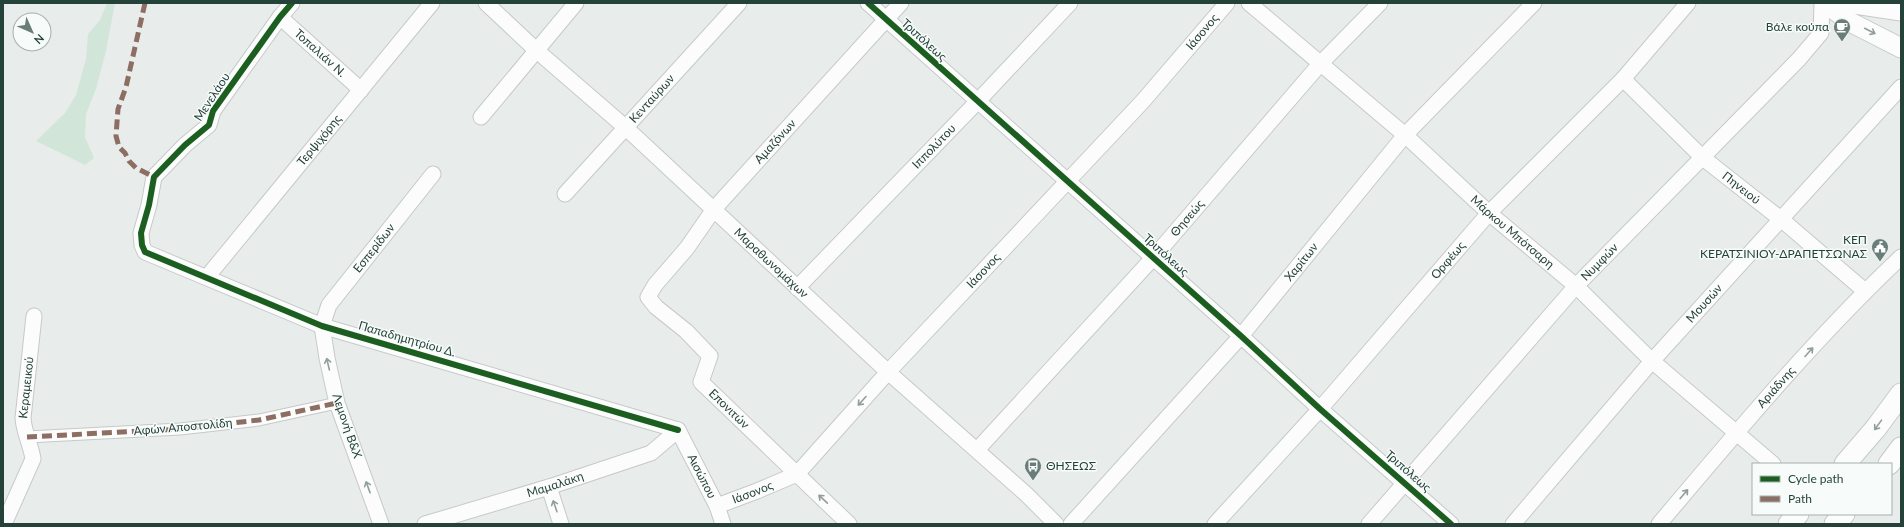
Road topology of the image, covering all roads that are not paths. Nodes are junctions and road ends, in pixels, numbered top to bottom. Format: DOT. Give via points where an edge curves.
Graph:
graph roads {
  1 [pos="292,3"];
  2 [pos="432,3"];
  3 [pos="486,3"];
  4 [pos="576,3"];
  5 [pos="739,3"];
  6 [pos="868,3"];
  7 [pos="901,3"];
  8 [pos="1070,3"];
  9 [pos="1227,3"];
  10 [pos="1249,3"];
  11 [pos="1380,3"];
  12 [pos="1534,3"];
  13 [pos="1688,3"];
  14 [pos="1822,3"];
  15 [pos="1825,3"];
  16 [pos="1848,3"];
  17 [pos="1901,11"];
  18 [pos="280,17"];
  19 [pos="885,19"];
  20 [pos="1901,48"];
  21 [pos="536,50"];
  22 [pos="1320,64"];
  23 [pos="1623,78"];
  24 [pos="1901,87"];
  25 [pos="360,90"];
  26 [pos="977,102"];
  27 [pos="481,117"];
  28 [pos="625,126"];
  29 [pos="1405,135"];
  30 [pos="1703,158"];
  31 [pos="433,174"];
  32 [pos="1066,181"];
  33 [pos="565,194"];
  34 [pos="714,209"];
  35 [pos="1489,213"];
  36 [pos="1782,220"];
  37 [pos="142,245"];
  38 [pos="1901,257"];
  39 [pos="1153,258"];
  40 [pos="207,277"];
  41 [pos="655,285"];
  42 [pos="1576,286"];
  43 [pos="797,288"];
  44 [pos="1864,291"];
  45 [pos="34,316"];
  46 [pos="322,326"];
  47 [pos="1241,336"];
  48 [pos="1652,360"];
  49 [pos="888,372"];
  50 [pos="1901,394"];
  51 [pos="338,403"];
  52 [pos="1320,409"];
  53 [pos="678,430"];
  54 [pos="1736,433"];
  55 [pos="27,437"];
  56 [pos="1901,448"];
  57 [pos="977,450"];
  58 [pos="1772,463"];
  59 [pos="1846,463"];
  60 [pos="1890,463"];
  61 [pos="797,474"];
  62 [pos="1405,484"];
  63 [pos="549,487"];
  64 [pos="717,506"];
  65 [pos="1797,515"];
  66 [pos="1843,515"];
  67 [pos="4,524"];
  68 [pos="381,524"];
  69 [pos="426,524"];
  70 [pos="561,524"];
  71 [pos="723,524"];
  72 [pos="849,524"];
  73 [pos="1056,524"];
  74 [pos="1071,524"];
  75 [pos="1215,524"];
  76 [pos="1370,524"];
  77 [pos="1451,524"];
  78 [pos="1513,524"];
  79 [pos="1659,524"];
  80 [pos="1789,524"];
  81 [pos="1835,524"];
  1 -- 18 [label="street, Μενελάου"];
  2 -- 25 [label="street, Τερψιχόρης"];
  3 -- 21 [label="street, Μαραθωνομάχων"];
  4 -- 21 [label="street"];
  5 -- 28 [label="street, Κενταύρων"];
  6 -- 19 [label="street, Τριπόλεως"];
  7 -- 19 [label="street, Αμαζόνων"];
  8 -- 26 [label="street, Ιππολύτου"];
  9 -- 32 [label="street, Ιάσονος" via="1143,101"];
  10 -- 22 [label="street, Μάρκου Μπότσαρη"];
  11 -- 22 [label="street, Θησεώς"];
  12 -- 29 [label="street, Χαρίτων"];
  13 -- 23 [label="street, Ορφέως"];
  14 -- 30 [label="street, Νυμφών" via="1821,33"];
  15 -- 20 [label="street, one-way" via="1850,22"];
  16 -- 17 [label="street"];
  18 -- 25 [label="street, Τοπαλιάν Ν."];
  18 -- 37 [label="street, Μενελάου" via="213,111 209,125 154,177 141,233"];
  19 -- 26 [label="street, Τριπόλεως"];
  19 -- 34 [label="street, Αμαζόνων"];
  21 -- 27 [label="street"];
  21 -- 28 [label="street, Μαραθωνομάχων"];
  22 -- 29 [label="street, Μάρκου Μπότσαρη"];
  22 -- 39 [label="street, Θησεώς"];
  23 -- 30 [label="street, Πηνειού"];
  23 -- 35 [label="street, Ορφέως"];
  24 -- 36 [label="street, Μουσών"];
  25 -- 40 [label="street, Τερψιχόρης"];
  26 -- 32 [label="street, Τριπόλεως"];
  26 -- 43 [label="street, Ιππολύτου"];
  28 -- 33 [label="street, Κενταύρων"];
  28 -- 34 [label="street, Μαραθωνομάχων"];
  29 -- 35 [label="street, Μάρκου Μπότσαρη"];
  29 -- 47 [label="street, Χαρίτων"];
  30 -- 36 [label="street, Πηνειού"];
  30 -- 42 [label="street, Νυμφών"];
  31 -- 46 [label="street, Εσπερίδων" via="329,305"];
  32 -- 39 [label="street, Τριπόλεως"];
  32 -- 49 [label="street, Ιάσονος"];
  34 -- 41 [label="street, Αμαζόνων" via="687,248"];
  34 -- 43 [label="street, Μαραθωνομάχων"];
  35 -- 42 [label="street, Μάρκου Μπότσαρη"];
  35 -- 52 [label="street, Ορφέως"];
  36 -- 44 [label="street, Πηνειού"];
  36 -- 48 [label="street, Μουσών"];
  37 -- 40 [label="street, Παπαδημητρίου Δ." via="145,252"];
  38 -- 44 [label="street, Αριάδνης"];
  39 -- 47 [label="street, Τριπόλεως"];
  39 -- 57 [label="street, Θησεώς"];
  40 -- 46 [label="street, Παπαδημητρίου Δ."];
  41 -- 61 [label="street, Επονιτών" via="648,297 710,356 701,382"];
  42 -- 48 [label="street, Μάρκου Μπότσαρη"];
  42 -- 62 [label="street, Νυμφών"];
  43 -- 49 [label="street, Μαραθωνομάχων"];
  54 -- 44 [label="street, Αριάδνης, one-way"];
  45 -- 55 [label="street, Κεραμεικού" via="23,418"];
  51 -- 46 [label="street, Λεμονή Β&Χ, one-way"];
  46 -- 53 [label="street, Παπαδημητρίου Δ."];
  47 -- 52 [label="street, Τριπόλεως"];
  47 -- 74 [label="street, Χαρίτων"];
  48 -- 54 [label="street, Μάρκου Μπότσαρη"];
  48 -- 78 [label="street, Μουσών"];
  49 -- 57 [label="street, Μαραθωνομάχων"];
  49 -- 61 [label="street, Ιάσονος, one-way"];
  50 -- 59 [label="main road, one-way"];
  51 -- 55 [label="street, Αφών Αποστολίδη" via="259,420 187,428"];
  68 -- 51 [label="street, Λεμονή Β&Χ, one-way"];
  52 -- 62 [label="street, Τριπόλεως"];
  52 -- 75 [label="street, Ορφέως"];
  53 -- 63 [label="street, Μαμαλάκη" via="651,453"];
  53 -- 64 [label="street, Αισώπου"];
  54 -- 58 [label="street, Μάρκου Μπότσαρη"];
  79 -- 54 [label="street, Αριάδνης, one-way"];
  55 -- 67 [label="street, Κεραμεικού" via="33,459"];
  56 -- 60 [label="main road"];
  57 -- 73 [label="street, Μαραθωνομάχων"];
  61 -- 64 [label="street, Ιάσονος"];
  72 -- 61 [label="street, Επονιτών, one-way"];
  62 -- 76 [label="street, Νυμφών"];
  62 -- 77 [label="street, Τριπόλεως"];
  63 -- 69 [label="street, Μαμαλάκη"];
  70 -- 63 [label="street, one-way"];
  64 -- 71 [label="street, Αισώπου"];
  65 -- 80 [label="main road"];
  66 -- 81 [label="main road"];
}
